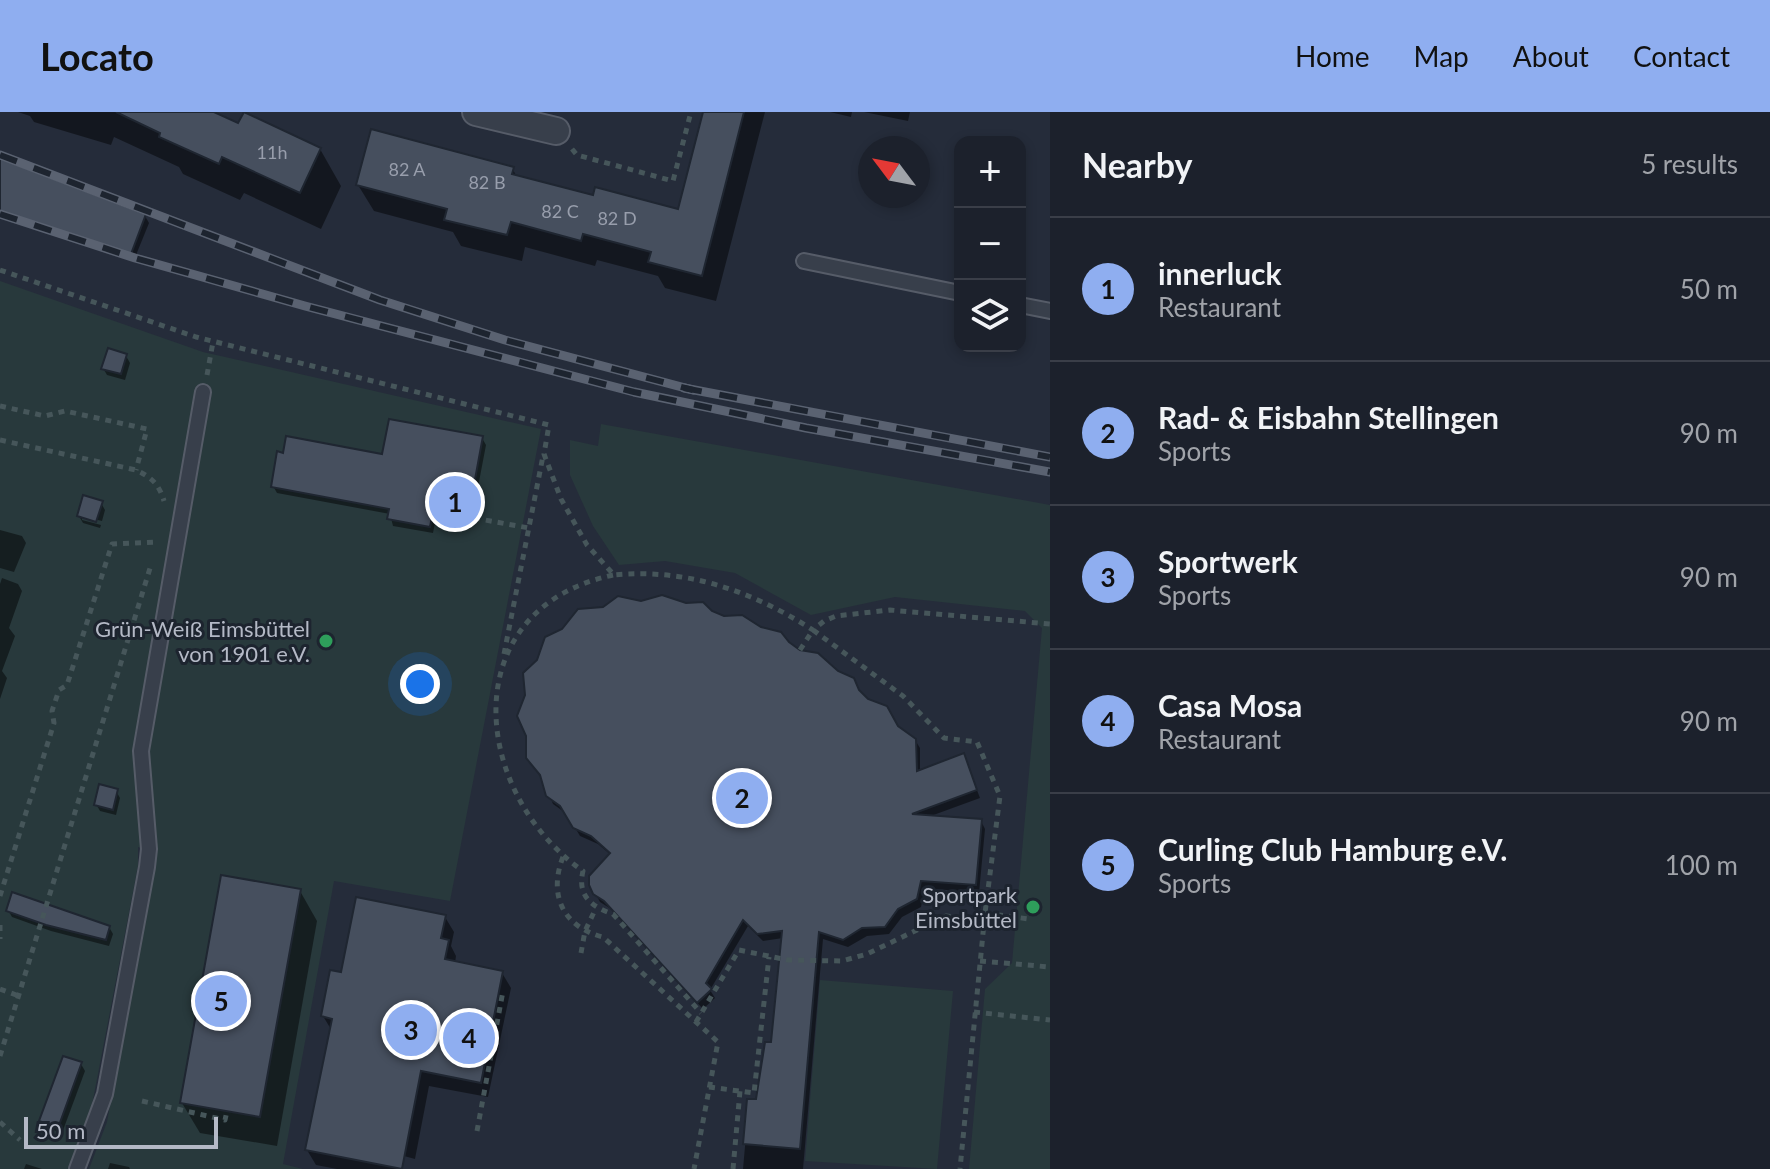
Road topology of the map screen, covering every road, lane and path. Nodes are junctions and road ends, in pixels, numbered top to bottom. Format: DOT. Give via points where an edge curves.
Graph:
graph roads {
  1 [pos="476,112"];
  2 [pos="691,112"];
  3 [pos="556,131"];
  4 [pos="804,261"];
  5 [pos="0,270"];
  6 [pos="954,292"];
  7 [pos="1026,306"];
  8 [pos="1050,311"];
  9 [pos="213,342"];
  10 [pos="203,392"];
  11 [pos="0,406"];
  12 [pos="0,440"];
  13 [pos="544,454"];
  14 [pos="136,470"];
  15 [pos="164,507"];
  16 [pos="474,518"];
  17 [pos="160,528"];
  18 [pos="529,528"];
  19 [pos="157,542"];
  20 [pos="614,575"];
  21 [pos="1050,624"];
  22 [pos="813,630"];
  23 [pos="800,650"];
  24 [pos="502,667"];
  25 [pos="563,857"];
  26 [pos="0,896"];
  27 [pos="596,908"];
  28 [pos="985,913"];
  29 [pos="1029,919"];
  30 [pos="984,921"];
  31 [pos="0,925"];
  32 [pos="585,931"];
  33 [pos="0,939"];
  34 [pos="581,953"];
  35 [pos="769,957"];
  36 [pos="980,961"];
  37 [pos="1050,967"];
  38 [pos="0,989"];
  39 [pos="503,991"];
  40 [pos="19,996"];
  41 [pos="974,1012"];
  42 [pos="701,1013"];
  43 [pos="1050,1020"];
  44 [pos="696,1022"];
  45 [pos="0,1056"];
  46 [pos="709,1087"];
  47 [pos="740,1091"];
  48 [pos="142,1101"];
  49 [pos="227,1111"];
  50 [pos="0,1122"];
  51 [pos="477,1131"];
  52 [pos="20,1140"];
  53 [pos="77,1169"];
  54 [pos="694,1169"];
  55 [pos="733,1169"];
  56 [pos="960,1169"];
  1 -- 3 [label="street"];
  2 -- 3 [label="path" via="673,181 577,155"];
  4 -- 6 [label="lane"];
  5 -- 9 [label="path"];
  7 -- 8 [label="lane"];
  9 -- 10 [label="path"];
  9 -- 13 [label="path" via="549,425"];
  10 -- 53 [label="lane" via="141,751 147,867 105,1094"];
  11 -- 14 [label="path" via="45,416 65,411 147,429"];
  12 -- 14 [label="path"];
  13 -- 18 [label="path"];
  13 -- 20 [label="path" via="569,517"];
  14 -- 15 [label="path" via="159,486"];
  16 -- 18 [label="path"];
  17 -- 19 [label="path"];
  18 -- 24 [label="path"];
  19 -- 26 [label="path" via="112,544 67,685 59,690 52,711 54,723"];
  19 -- 40 [label="path"];
  20 -- 22 [label="path" via="669,574 722,585"];
  20 -- 24 [label="path" via="553,599 532,616"];
  21 -- 22 [label="path" via="890,610 836,616"];
  22 -- 23 [label="path"];
  22 -- 28 [label="path" via="903,696 944,738 977,742 1000,796"];
  24 -- 25 [label="path" via="495,718 501,752 535,826"];
  25 -- 27 [label="path" via="583,871 582,891"];
  25 -- 32 [label="path" via="557,896"];
  27 -- 32 [label="path"];
  27 -- 42 [label="path" via="613,914"];
  28 -- 29 [label="path"];
  28 -- 30 [label="path"];
  30 -- 35 [label="path" via="946,916 842,961"];
  30 -- 36 [label="path"];
  31 -- 33 [label="path"];
  32 -- 34 [label="path"];
  32 -- 44 [label="path" via="603,937"];
  35 -- 42 [label="path" via="739,950"];
  35 -- 47 [label="path" via="754,1093"];
  36 -- 37 [label="path"];
  36 -- 41 [label="path"];
  38 -- 40 [label="path"];
  39 -- 51 [label="path"];
  40 -- 45 [label="path"];
  41 -- 43 [label="path"];
  41 -- 56 [label="path"];
  42 -- 44 [label="path"];
  44 -- 46 [label="path" via="718,1042"];
  46 -- 47 [label="path"];
  46 -- 54 [label="path"];
  47 -- 55 [label="path"];
  48 -- 49 [label="path" via="225,1120"];
  50 -- 52 [label="path"];
}
